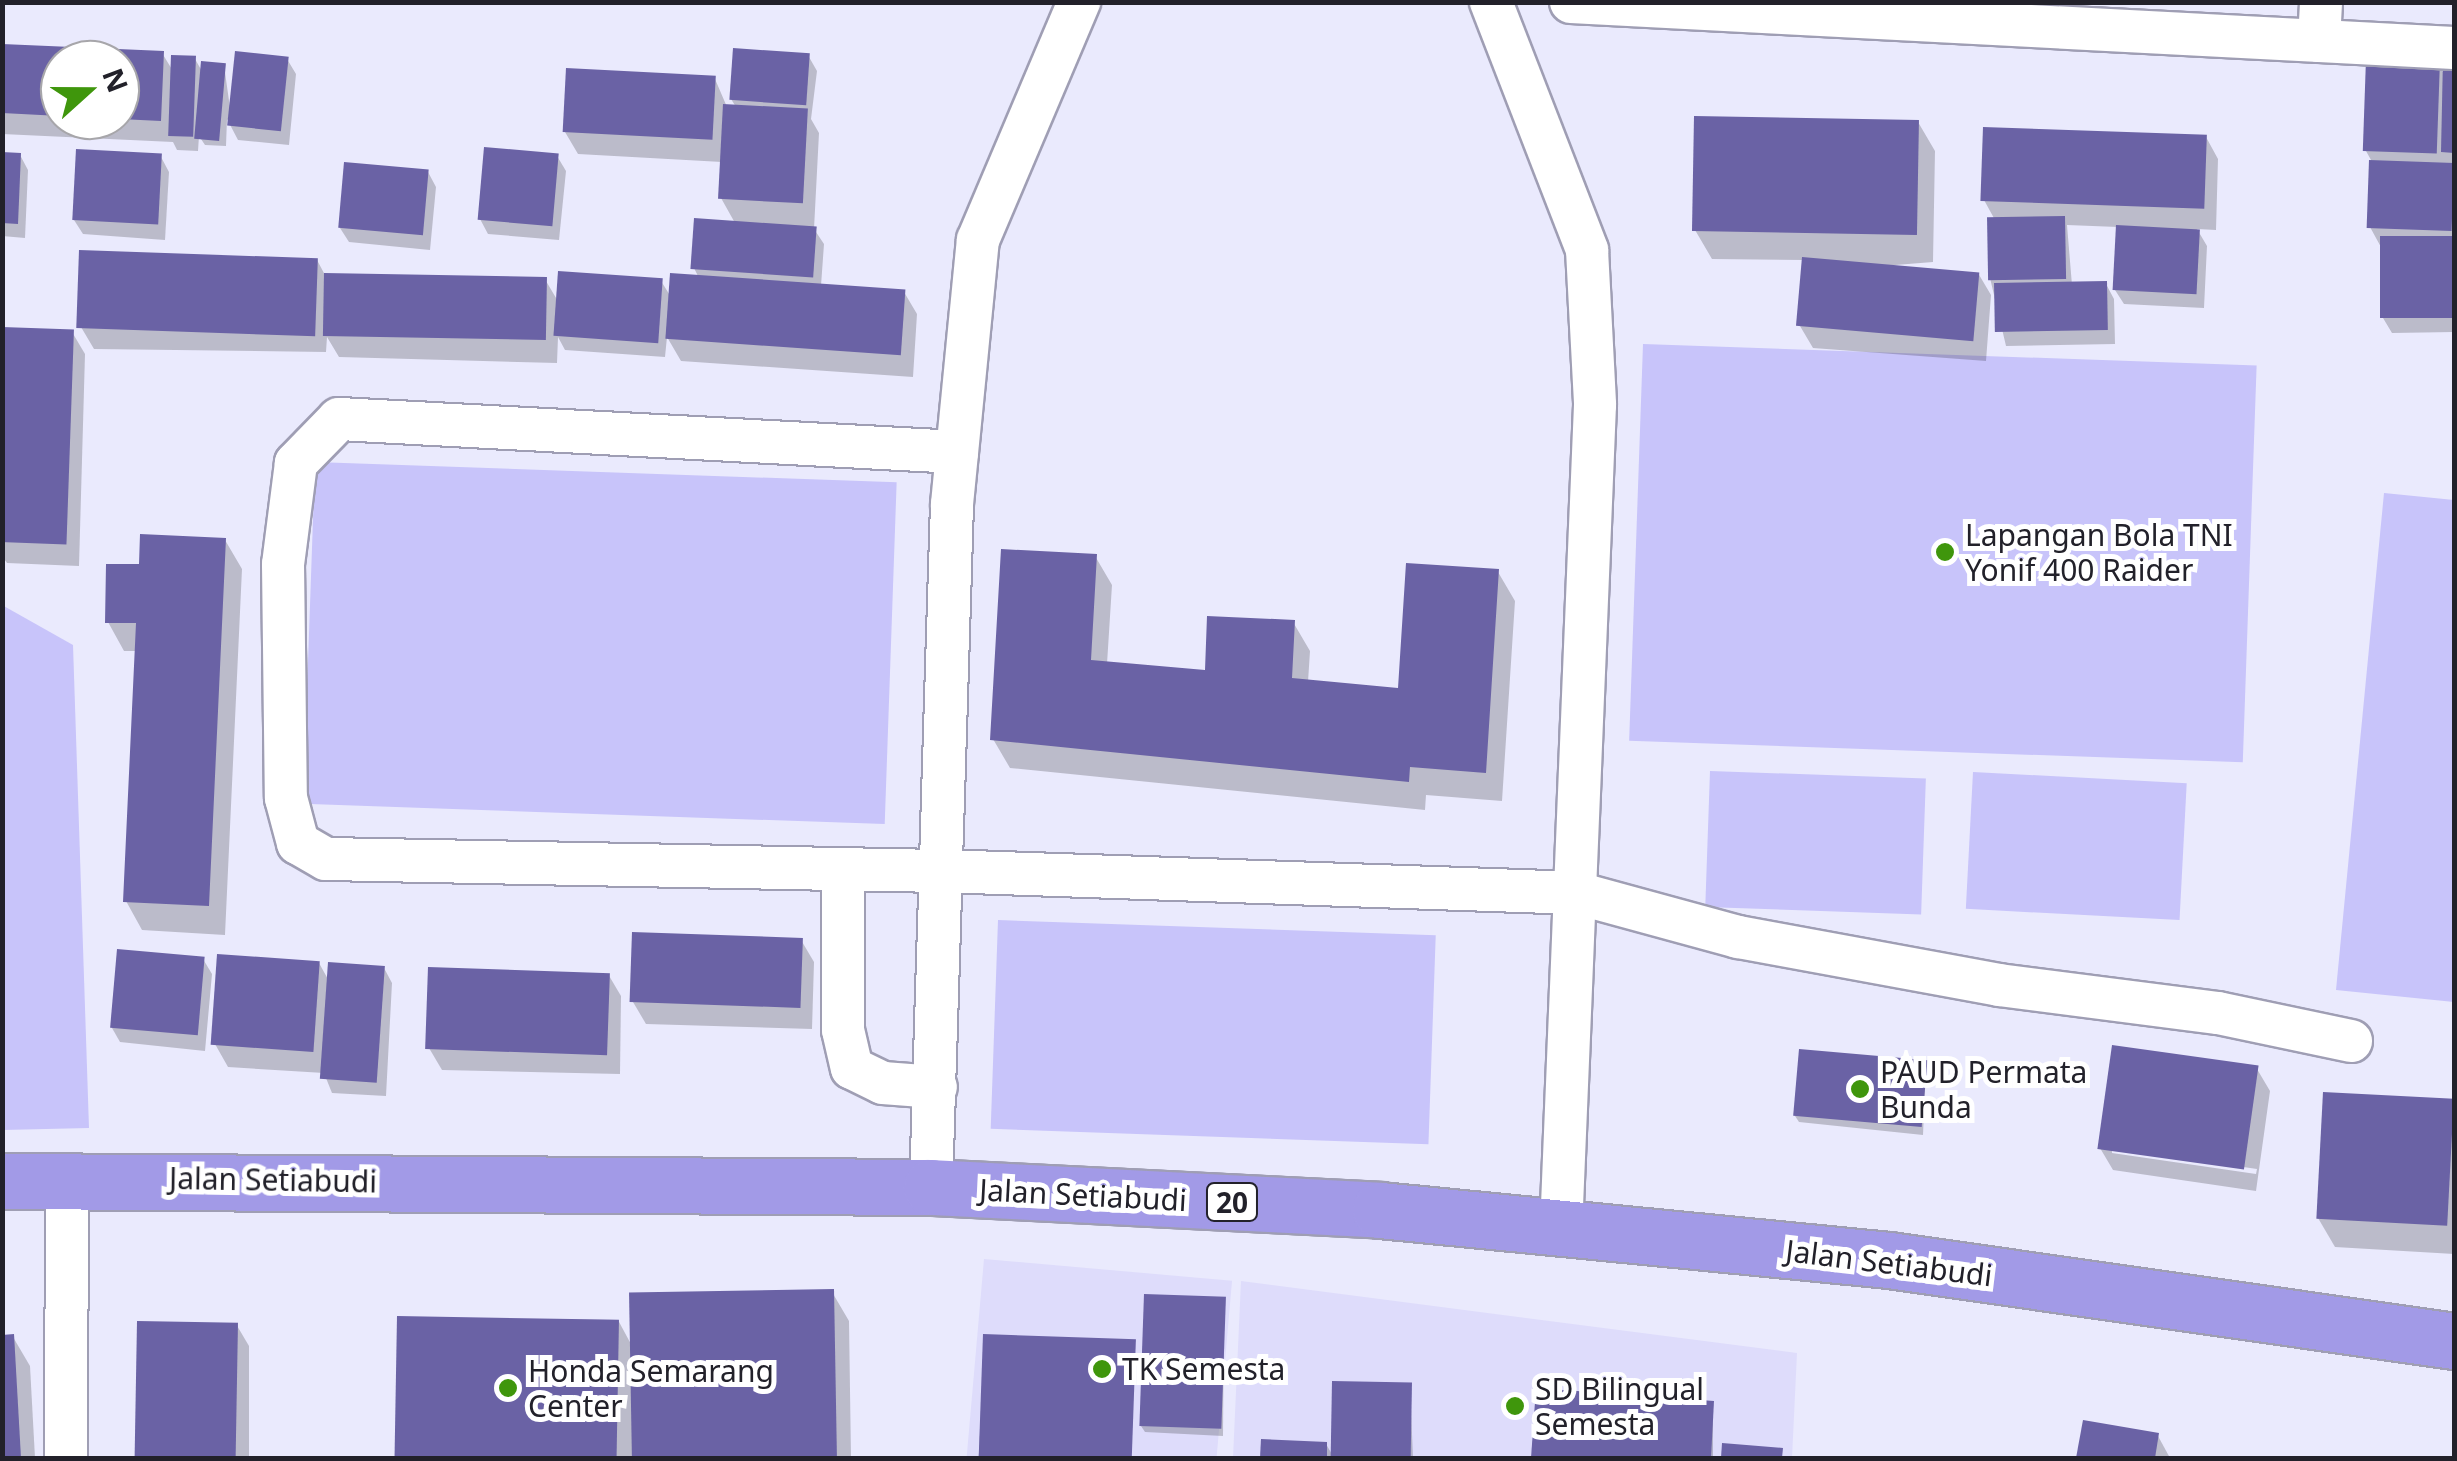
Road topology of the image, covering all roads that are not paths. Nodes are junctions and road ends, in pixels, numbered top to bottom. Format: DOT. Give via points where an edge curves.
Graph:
graph roads {
  1 [pos="1079,2"];
  2 [pos="1491,2"];
  3 [pos="1570,2"];
  4 [pos="1915,12"];
  5 [pos="2320,22"];
  6 [pos="2454,48"];
  7 [pos="957,452"];
  8 [pos="843,869"];
  9 [pos="942,871"];
  10 [pos="1577,893"];
  11 [pos="2351,1041"];
  12 [pos="936,1088"];
  13 [pos="67,1178"];
  14 [pos="2,1181"];
  15 [pos="931,1186"];
  16 [pos="1561,1230"];
  17 [pos="2454,1341"];
  18 [pos="66,1458"];
  1 -- 7 [label="street" via="978,240"];
  2 -- 10 [label="street" via="1587,250 1595,405"];
  3 -- 4 [label="street"];
  4 -- 5 [label="street"];
  5 -- 6 [label="street"];
  7 -- 8 [label="street" via="339,419 296,463 283,564 286,798 298,843 326,859"];
  7 -- 9 [label="street"];
  8 -- 9 [label="street"];
  8 -- 12 [label="street" via="842,1030 852,1068 883,1083"];
  9 -- 10 [label="street"];
  9 -- 12 [label="street"];
  10 -- 11 [label="street" via="1738,937 1999,985 2218,1012"];
  10 -- 16 [label="street"];
  12 -- 15 [label="street"];
  13 -- 14 [label="highway, Jalan Setiabudi / 20"];
  13 -- 15 [label="highway, Jalan Setiabudi / 20"];
  13 -- 18 [label="street"];
  15 -- 16 [label="highway, Jalan Setiabudi / 20" via="1380,1210"];
  16 -- 17 [label="highway, Jalan Setiabudi / 20" via="1889,1260"];
}
